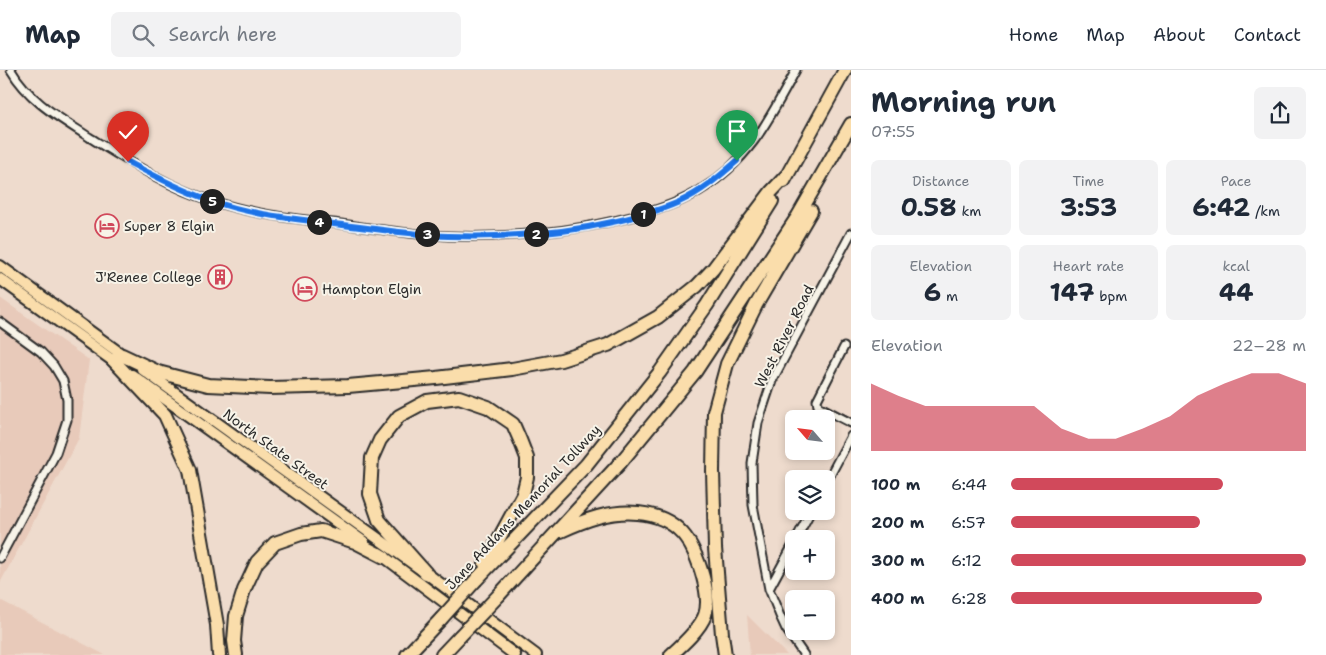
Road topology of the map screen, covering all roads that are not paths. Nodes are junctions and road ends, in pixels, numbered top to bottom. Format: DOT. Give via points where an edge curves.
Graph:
graph roads {
  1 [pos="11,70"];
  2 [pos="796,70"];
  3 [pos="845,70"];
  4 [pos="851,124"];
  5 [pos="851,132"];
  6 [pos="788,174"];
  7 [pos="851,234"];
  8 [pos="0,266"];
  9 [pos="0,278"];
  10 [pos="0,322"];
  11 [pos="844,347"];
  12 [pos="118,358"];
  13 [pos="851,423"];
  14 [pos="851,436"];
  15 [pos="833,470"];
  16 [pos="557,533"];
  17 [pos="384,557"];
  18 [pos="0,558"];
  19 [pos="785,560"];
  20 [pos="426,573"];
  21 [pos="476,580"];
  22 [pos="769,589"];
  23 [pos="460,636"];
  24 [pos="408,653"];
  25 [pos="219,655"];
  26 [pos="236,655"];
  27 [pos="442,655"];
  28 [pos="451,655"];
  29 [pos="515,655"];
  30 [pos="536,655"];
  31 [pos="670,655"];
  32 [pos="725,655"];
  33 [pos="804,655"];
  1 -- 2 [label="street" via="24,88 57,117 128,162 210,201 283,217 448,236 546,233 597,225 678,202 720,177 752,145"];
  3 -- 6 [label="highway, Jane Addams Memorial Tollway"];
  4 -- 16 [label="highway" via="798,216 695,372 622,462"];
  5 -- 32 [label="highway" via="835,170 756,305 727,364 714,412 715,548"];
  6 -- 12 [label="highway" via="697,286 658,317 608,345 561,360 436,378 348,386 270,388 208,385"];
  6 -- 21 [label="highway, Jane Addams Memorial Tollway" via="739,256 660,372 586,465"];
  7 -- 22 [label="street, West River Road" via="772,381 758,423 752,463 753,505"];
  8 -- 12 [label="main road, North State Street"];
  9 -- 12 [label="main road, North State Street"];
  10 -- 18 [label="street" via="41,352 54,366 67,400 67,420 56,453"];
  11 -- 13 [label="street" via="817,400 818,406"];
  12 -- 17 [label="main road, North State Street"];
  12 -- 20 [label="main road, North State Street"];
  12 -- 25 [label="highway" via="165,415 190,470 217,625"];
  14 -- 15 [label="street"];
  16 -- 23 [label="highway, bridge"];
  16 -- 31 [label="highway" via="583,521 624,512 657,518 683,533 697,556 707,607 699,624"];
  17 -- 26 [label="highway" via="355,542 321,531 275,543 257,562 244,590 236,616"];
  17 -- 29 [label="main road, North State Street"];
  19 -- 22 [label="street"];
  20 -- 21 [label="highway" via="379,520 370,494 372,458 380,440 400,416 428,401 459,398 488,407 513,424 527,458 523,494"];
  20 -- 30 [label="main road, North State Street"];
  21 -- 24 [label="highway, Jane Addams Memorial Tollway, bridge"];
  22 -- 33 [label="street, West River Road" via="786,629"];
  23 -- 27 [label="highway"];
  23 -- 28 [label="highway"];
}
